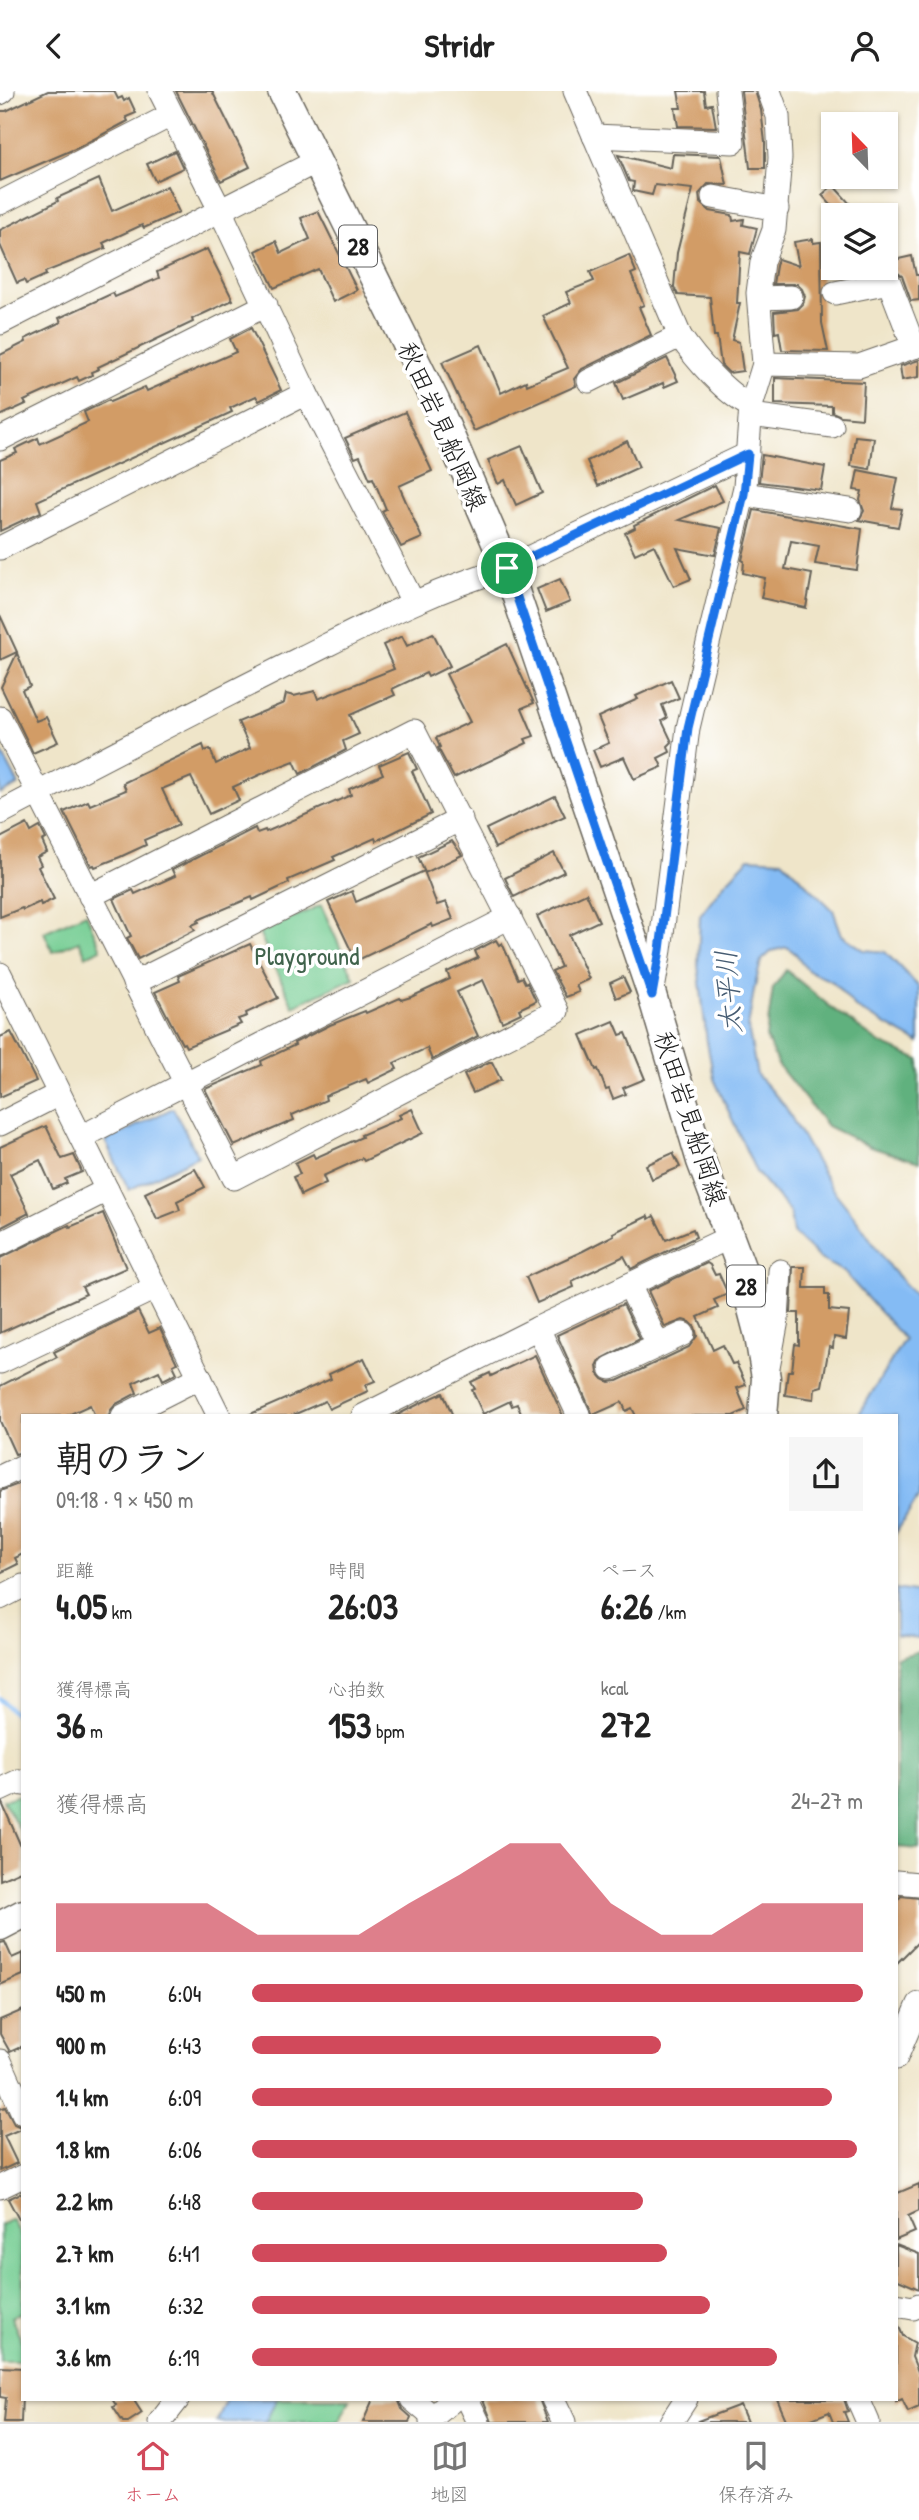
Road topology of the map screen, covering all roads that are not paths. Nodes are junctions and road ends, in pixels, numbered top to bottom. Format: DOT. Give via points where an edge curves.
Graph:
graph roads {
  1 [pos="160,91"];
  2 [pos="282,91"];
  3 [pos="576,91"];
  4 [pos="727,91"];
  5 [pos="769,91"];
  6 [pos="172,115"];
  7 [pos="594,136"];
  8 [pos="317,160"];
  9 [pos="713,197"];
  10 [pos="0,203"];
  11 [pos="777,209"];
  12 [pos="220,210"];
  13 [pos="835,293"];
  14 [pos="791,297"];
  15 [pos="760,298"];
  16 [pos="266,305"];
  17 [pos="0,323"];
  18 [pos="680,336"];
  19 [pos="916,346"];
  20 [pos="764,364"];
  21 [pos="589,381"];
  22 [pos="306,393"];
  23 [pos="751,411"];
  24 [pos="832,426"];
  25 [pos="0,439"];
  26 [pos="748,454"];
  27 [pos="744,494"];
  28 [pos="850,510"];
  29 [pos="0,548"];
  30 [pos="507,568"];
  31 [pos="413,602"];
  32 [pos="0,718"];
  33 [pos="37,793"];
  34 [pos="0,813"];
  35 [pos="461,819"];
  36 [pos="90,896"];
  37 [pos="510,917"];
  38 [pos="0,974"];
  39 [pos="134,983"];
  40 [pos="652,995"];
  41 [pos="7,1006"];
  42 [pos="185,1083"];
  43 [pos="59,1094"];
  44 [pos="0,1124"];
  45 [pos="81,1137"];
  46 [pos="107,1190"];
  47 [pos="730,1237"];
  48 [pos="0,1244"];
  49 [pos="780,1271"];
  50 [pos="629,1285"];
  51 [pos="155,1288"];
  52 [pos="777,1320"];
  53 [pos="538,1328"];
  54 [pos="683,1334"];
  55 [pos="658,1345"];
  56 [pos="0,1362"];
  57 [pos="611,1368"];
  58 [pos="200,1377"];
  59 [pos="766,1378"];
  60 [pos="127,1414"];
  61 [pos="218,1414"];
  62 [pos="367,1414"];
  63 [pos="578,1414"];
  64 [pos="763,1414"];
  65 [pos="772,1414"];
  66 [pos="772,1414"];
  67 [pos="21,1467"];
  68 [pos="0,1477"];
  69 [pos="21,1587"];
  70 [pos="0,1598"];
  71 [pos="21,1782"];
  72 [pos="0,1790"];
  73 [pos="898,1882"];
  74 [pos="919,1884"];
  75 [pos="21,1915"];
  76 [pos="0,1926"];
  77 [pos="919,2004"];
  78 [pos="898,2053"];
  79 [pos="7,2068"];
  80 [pos="21,2107"];
  81 [pos="21,2177"];
  82 [pos="0,2187"];
  83 [pos="898,2305"];
  84 [pos="919,2305"];
  85 [pos="176,2401"];
  86 [pos="414,2401"];
  87 [pos="452,2401"];
  88 [pos="468,2401"];
  89 [pos="554,2401"];
  90 [pos="685,2401"];
  91 [pos="859,2401"];
  92 [pos="432,2420"];
  93 [pos="160,2422"];
  94 [pos="478,2422"];
  95 [pos="564,2422"];
  96 [pos="671,2422"];
  97 [pos="868,2422"];
  1 -- 6 [label="street"];
  2 -- 8 [label="main road, 秋田岩見船岡線 / 28"];
  3 -- 7 [label="street"];
  4 -- 7 [label="street" via="733,142"];
  5 -- 11 [label="street" via="778,116"];
  6 -- 10 [label="street"];
  6 -- 12 [label="street"];
  7 -- 18 [label="street"];
  8 -- 12 [label="street"];
  8 -- 30 [label="main road, 秋田岩見船岡線 / 28" via="435,401"];
  9 -- 11 [label="street"];
  11 -- 15 [label="street" via="762,262"];
  12 -- 16 [label="street"];
  12 -- 17 [label="street"];
  13 -- 19 [label="street" via="889,282"];
  14 -- 15 [label="street"];
  15 -- 20 [label="street"];
  16 -- 22 [label="street"];
  16 -- 25 [label="street"];
  18 -- 21 [label="street"];
  18 -- 23 [label="street" via="690,352"];
  19 -- 20 [label="street" via="859,366"];
  20 -- 23 [label="street"];
  22 -- 29 [label="street"];
  22 -- 31 [label="street"];
  23 -- 24 [label="street"];
  23 -- 26 [label="street"];
  26 -- 27 [label="street"];
  26 -- 30 [label="street"];
  27 -- 28 [label="street"];
  27 -- 40 [label="street" via="688,728"];
  30 -- 31 [label="street"];
  30 -- 40 [label="main road, 秋田岩見船岡線 / 28"];
  31 -- 33 [label="street"];
  32 -- 33 [label="street"];
  33 -- 34 [label="street"];
  33 -- 36 [label="street"];
  35 -- 36 [label="street" via="414,731"];
  35 -- 37 [label="street"];
  35 -- 39 [label="street"];
  36 -- 39 [label="street"];
  37 -- 42 [label="street"];
  37 -- 42 [label="street" via="557,1011 234,1178"];
  38 -- 41 [label="street"];
  39 -- 42 [label="street"];
  40 -- 47 [label="main road, 秋田岩見船岡線 / 28" via="701,1161"];
  41 -- 43 [label="street"];
  42 -- 45 [label="street"];
  43 -- 44 [label="street"];
  43 -- 45 [label="street"];
  45 -- 46 [label="street"];
  46 -- 48 [label="street"];
  46 -- 51 [label="street"];
  47 -- 50 [label="street"];
  47 -- 59 [label="main road, 秋田岩見船岡線 / 28" via="759,1336"];
  49 -- 52 [label="street"];
  50 -- 53 [label="street"];
  50 -- 55 [label="street"];
  51 -- 56 [label="street"];
  51 -- 58 [label="street"];
  52 -- 59 [label="street"];
  52 -- 66 [label="street"];
  53 -- 62 [label="street"];
  53 -- 63 [label="street"];
  54 -- 55 [label="street"];
  55 -- 57 [label="street"];
  58 -- 60 [label="street"];
  58 -- 61 [label="street"];
  59 -- 64 [label="main road, 秋田岩見船岡線 / 28"];
  59 -- 65 [label="street"];
  67 -- 68 [label="street"];
  69 -- 70 [label="street"];
  71 -- 72 [label="street"];
  73 -- 74 [label="street"];
  75 -- 76 [label="main road"];
  77 -- 78 [label="street"];
  79 -- 80 [label="street"];
  81 -- 82 [label="street"];
  83 -- 84 [label="street"];
  85 -- 93 [label="street"];
  86 -- 92 [label="street"];
  87 -- 92 [label="street"];
  88 -- 94 [label="street"];
  89 -- 95 [label="street"];
  90 -- 96 [label="street"];
  91 -- 97 [label="street"];
}
